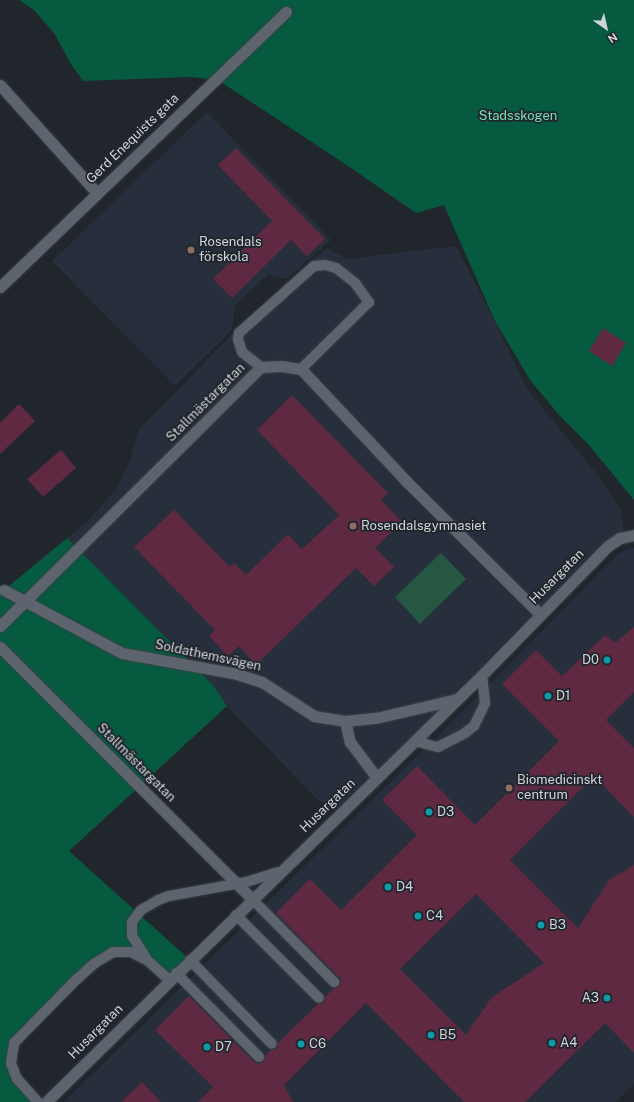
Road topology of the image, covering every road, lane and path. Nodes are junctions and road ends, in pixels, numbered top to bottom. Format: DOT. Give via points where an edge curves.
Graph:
graph roads {
  1 [pos="286,12"];
  2 [pos="0,85"];
  3 [pos="97,193"];
  4 [pos="0,286"];
  5 [pos="262,367"];
  6 [pos="301,369"];
  7 [pos="634,535"];
  8 [pos="4,590"];
  9 [pos="25,602"];
  10 [pos="540,614"];
  11 [pos="0,626"];
  12 [pos="0,647"];
  13 [pos="482,675"];
  14 [pos="458,699"];
  15 [pos="345,721"];
  16 [pos="415,741"];
  17 [pos="377,778"];
  18 [pos="279,872"];
  19 [pos="237,884"];
  20 [pos="252,899"];
  21 [pos="236,914"];
  22 [pos="147,960"];
  23 [pos="190,960"];
  24 [pos="173,976"];
  25 [pos="334,982"];
  26 [pos="319,998"];
  27 [pos="272,1044"];
  28 [pos="259,1057"];
  29 [pos="38,1102"];
  30 [pos="46,1102"];
  1 -- 3 [label="street, Gerd Enequists gata"];
  2 -- 3 [label="street"];
  3 -- 4 [label="street, Gerd Enequists gata"];
  5 -- 6 [label="street, Stallmästargatan"];
  5 -- 6 [label="lane" via="242,352 239,333 314,266 336,268 355,283 369,302"];
  5 -- 9 [label="street, Stallmästargatan"];
  6 -- 10 [label="street" via="406,481"];
  7 -- 10 [label="street, Husargatan" via="620,538 608,546"];
  8 -- 9 [label="street, Soldathemsvägen"];
  9 -- 11 [label="street, Stallmästargatan"];
  9 -- 15 [label="street, Soldathemsvägen" via="122,653 237,674 262,682 314,716"];
  10 -- 13 [label="street, Husargatan"];
  12 -- 19 [label="street, Stallmästargatan"];
  13 -- 14 [label="street, Husargatan"];
  13 -- 16 [label="lane" via="485,703 474,726 438,748"];
  14 -- 15 [label="street, Soldathemsvägen" via="376,718"];
  14 -- 16 [label="street, Husargatan"];
  15 -- 17 [label="street" via="350,742"];
  16 -- 17 [label="street, Husargatan"];
  17 -- 18 [label="street, Husargatan"];
  18 -- 19 [label="lane"];
  18 -- 20 [label="street, Husargatan"];
  19 -- 20 [label="street, Stallmästargatan"];
  19 -- 22 [label="lane" via="169,896 141,910 132,922 132,936"];
  20 -- 21 [label="street, Husargatan"];
  20 -- 25 [label="lane"];
  21 -- 23 [label="street, Husargatan"];
  21 -- 26 [label="lane"];
  22 -- 24 [label="lane"];
  22 -- 29 [label="lane" via="131,952 113,952 95,963 14,1043 11,1063 17,1079"];
  23 -- 24 [label="street, Husargatan"];
  23 -- 27 [label="lane"];
  24 -- 28 [label="lane"];
  24 -- 30 [label="street, Husargatan"];
}
